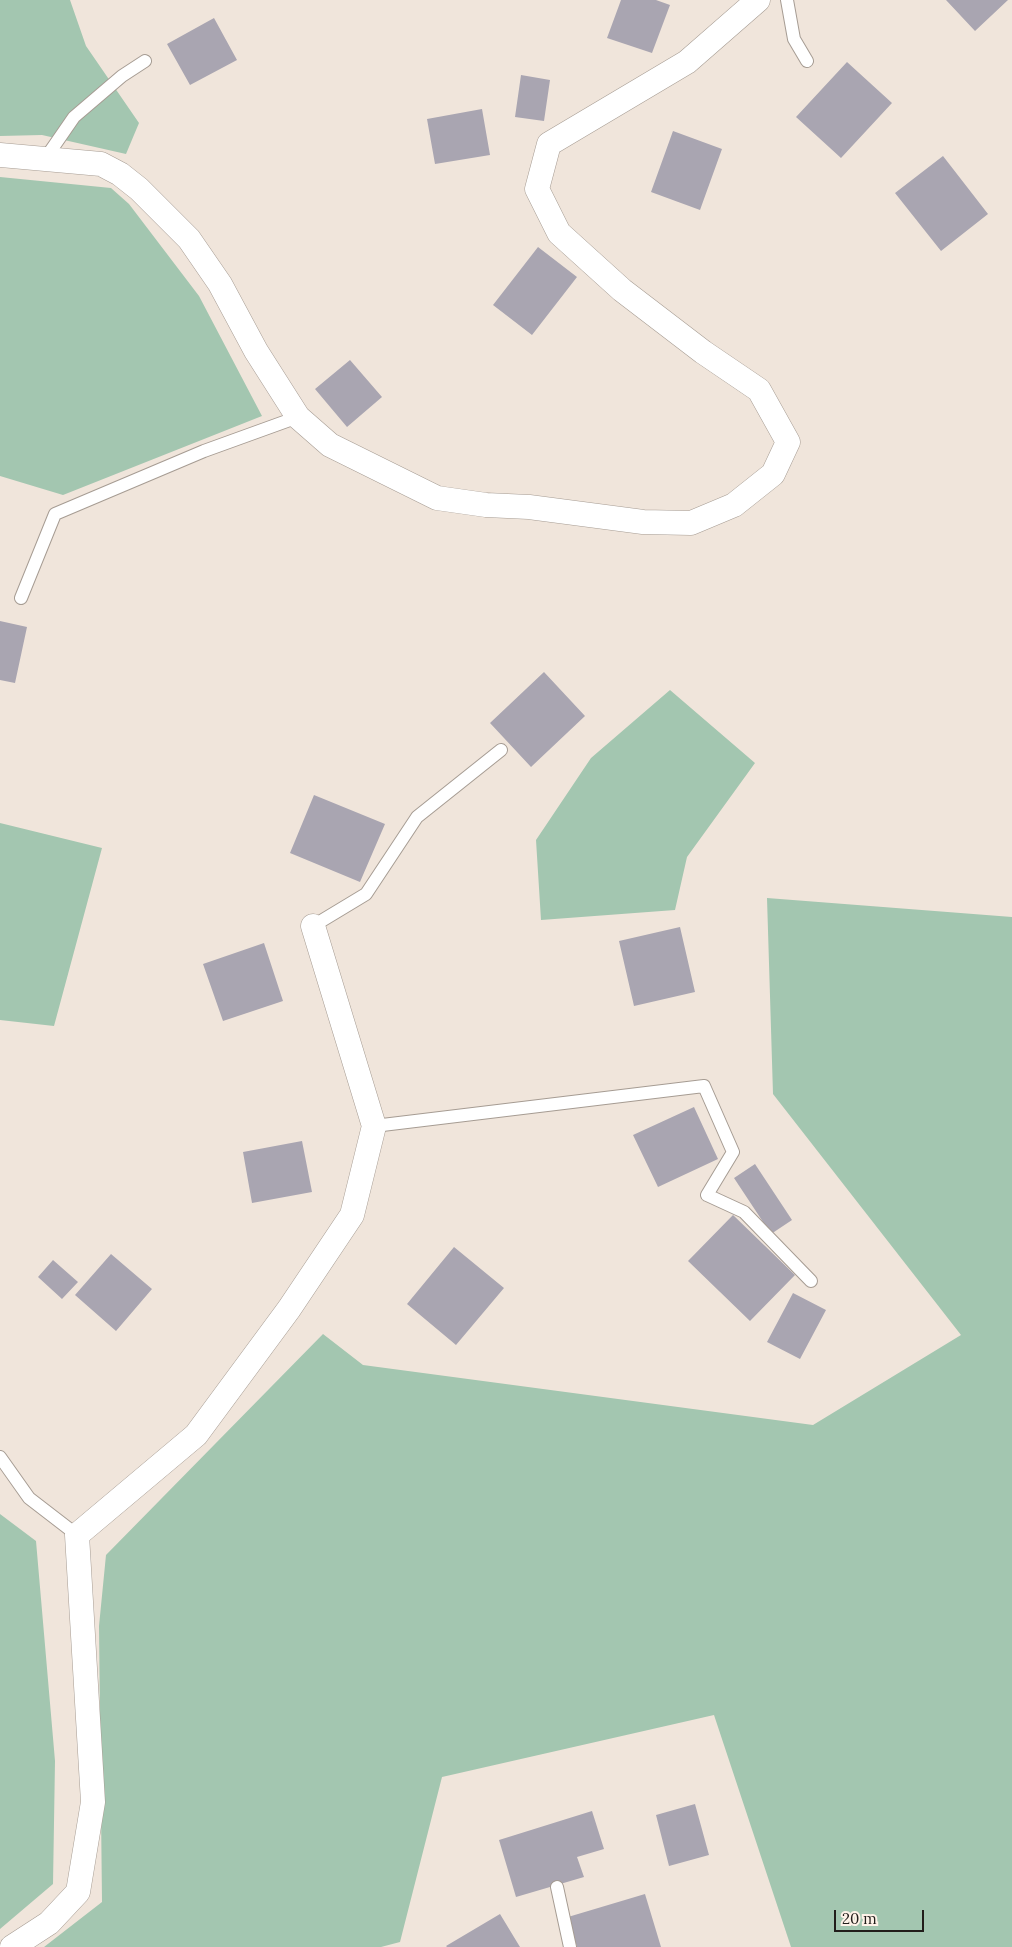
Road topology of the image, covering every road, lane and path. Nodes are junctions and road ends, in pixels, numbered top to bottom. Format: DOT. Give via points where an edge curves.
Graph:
graph roads {
  1 [pos="758,0"];
  2 [pos="787,0"];
  3 [pos="807,60"];
  4 [pos="145,61"];
  5 [pos="0,155"];
  6 [pos="45,159"];
  7 [pos="298,417"];
  8 [pos="21,598"];
  9 [pos="501,750"];
  10 [pos="313,926"];
  11 [pos="374,1126"];
  12 [pos="811,1281"];
  13 [pos="0,1457"];
  14 [pos="78,1535"];
  15 [pos="557,1888"];
  16 [pos="12,1947"];
  17 [pos="570,1947"];
  1 -- 7 [label="street" via="687,62 549,144 537,189 559,233 622,290 759,390 788,442 773,474 734,504 690,523 643,522 528,507 486,505 437,498 330,446"];
  2 -- 3 [label="lane" via="794,39"];
  4 -- 6 [label="lane" via="74,117"];
  5 -- 6 [label="street"];
  6 -- 7 [label="street" via="101,164 120,174 189,239 220,284 256,351"];
  7 -- 8 [label="lane" via="204,451 55,514"];
  9 -- 10 [label="lane" via="418,817 366,894"];
  10 -- 11 [label="street"];
  11 -- 12 [label="lane" via="704,1086 733,1152 707,1195 744,1212"];
  11 -- 14 [label="street" via="352,1215 289,1309 196,1435"];
  13 -- 14 [label="lane" via="29,1498"];
  14 -- 16 [label="street" via="93,1802 78,1892 49,1923"];
  15 -- 17 [label="lane"];
}
